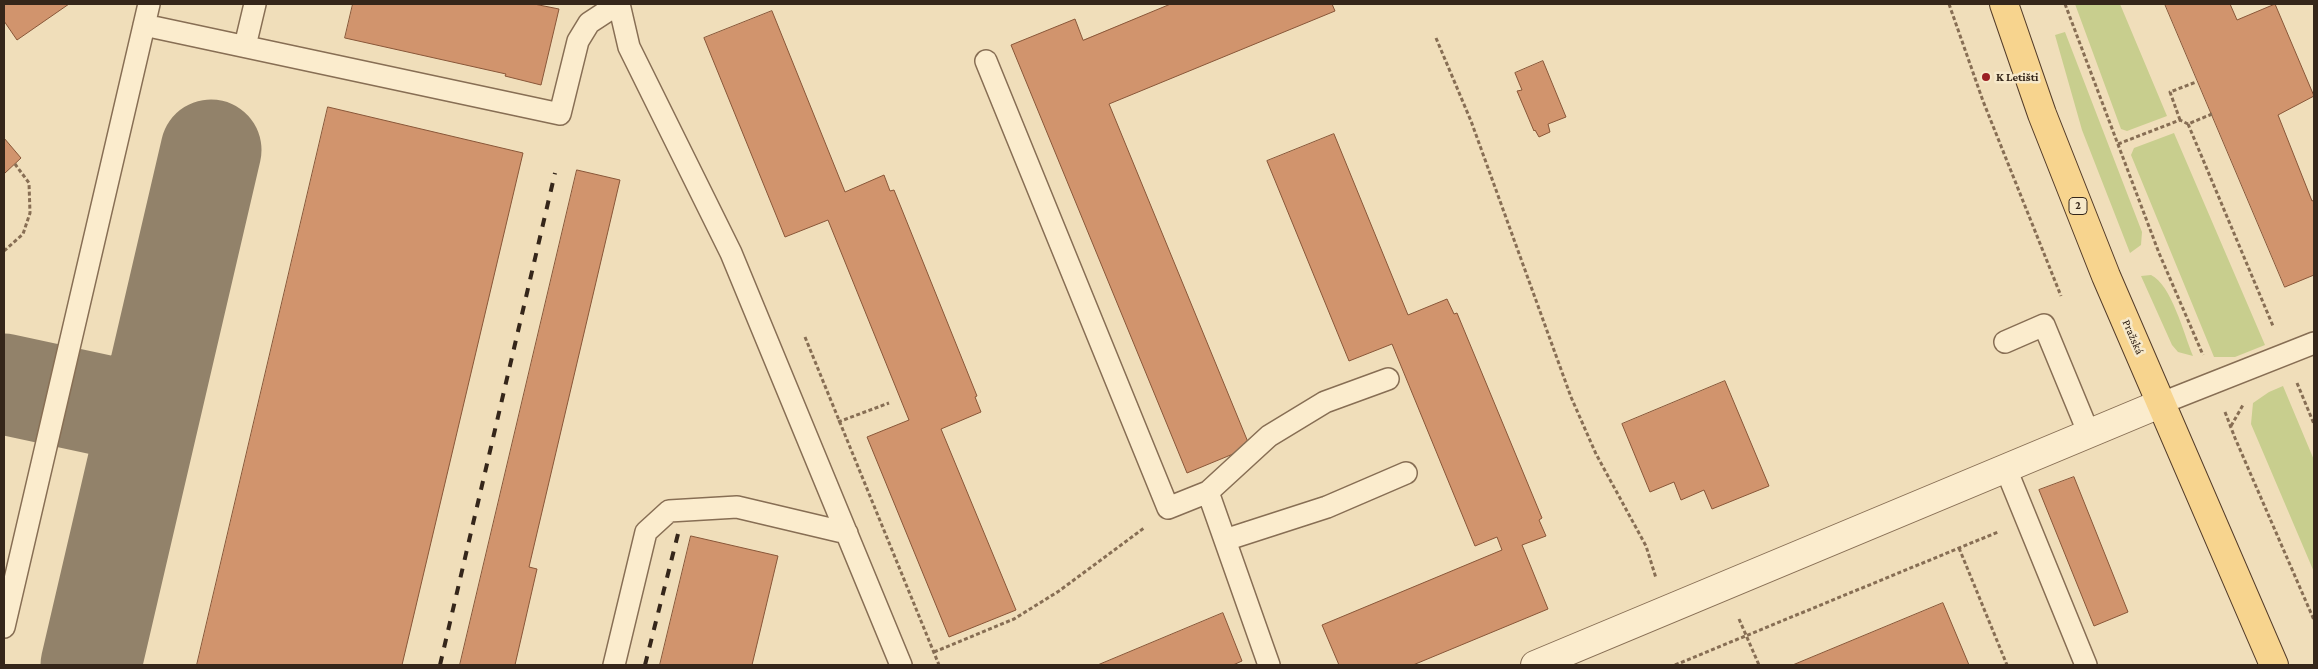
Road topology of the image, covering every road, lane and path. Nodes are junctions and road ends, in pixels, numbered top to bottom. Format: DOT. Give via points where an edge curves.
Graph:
graph roads {
  1 [pos="149,4"];
  2 [pos="255,4"];
  3 [pos="619,4"];
  4 [pos="1949,4"];
  5 [pos="2004,4"];
  6 [pos="2065,4"];
  7 [pos="144,25"];
  8 [pos="1436,38"];
  9 [pos="245,46"];
  10 [pos="986,61"];
  11 [pos="2196,82"];
  12 [pos="2212,114"];
  13 [pos="2180,120"];
  14 [pos="2188,124"];
  15 [pos="2118,144"];
  16 [pos="15,164"];
  17 [pos="4,251"];
  18 [pos="2061,296"];
  19 [pos="805,337"];
  20 [pos="2005,342"];
  21 [pos="2314,343"];
  22 [pos="2285,354"];
  23 [pos="2204,356"];
  24 [pos="1388,379"];
  25 [pos="889,403"];
  26 [pos="2162,403"];
  27 [pos="2226,414"];
  28 [pos="839,422"];
  29 [pos="2314,424"];
  30 [pos="806,434"];
  31 [pos="2089,434"];
  32 [pos="2006,469"];
  33 [pos="1406,473"];
  34 [pos="1208,492"];
  35 [pos="1168,508"];
  36 [pos="2027,521"];
  37 [pos="847,533"];
  38 [pos="1225,540"];
  39 [pos="1959,548"];
  40 [pos="1666,611"];
  41 [pos="1739,619"];
  42 [pos="2314,620"];
  43 [pos="4,628"];
  44 [pos="1746,636"];
  45 [pos="934,652"];
  46 [pos="614,665"];
  47 [pos="901,665"];
  48 [pos="939,665"];
  49 [pos="1269,665"];
  50 [pos="1536,665"];
  51 [pos="1675,665"];
  52 [pos="1759,665"];
  53 [pos="2006,665"];
  54 [pos="2086,665"];
  55 [pos="2274,665"];
  1 -- 7 [label="lane"];
  2 -- 9 [label="lane"];
  3 -- 9 [label="lane" via="589,23 578,41 560,114"];
  3 -- 30 [label="lane" via="630,47 731,253"];
  4 -- 18 [label="path" via="1983,101"];
  5 -- 26 [label="main road, Pražská / 2" via="2071,189"];
  6 -- 15 [label="path"];
  7 -- 9 [label="lane"];
  7 -- 43 [label="lane"];
  8 -- 40 [label="path" via="1480,147 1570,397 1596,454 1646,546"];
  10 -- 35 [label="lane"];
  11 -- 13 [label="path" via="2170,92"];
  12 -- 14 [label="path"];
  13 -- 14 [label="path"];
  13 -- 15 [label="path"];
  14 -- 22 [label="path"];
  15 -- 23 [label="path" via="2159,253"];
  16 -- 17 [label="path" via="30,183 30,213 23,234"];
  19 -- 28 [label="path"];
  20 -- 31 [label="lane" via="2044,325"];
  21 -- 22 [label="lane"];
  22 -- 26 [label="lane"];
  22 -- 29 [label="path"];
  24 -- 34 [label="lane" via="1325,402 1277,431"];
  25 -- 28 [label="path"];
  26 -- 31 [label="street"];
  26 -- 55 [label="main road, Pražská / 2"];
  27 -- 42 [label="path"];
  28 -- 30 [label="path"];
  28 -- 45 [label="path"];
  30 -- 37 [label="lane"];
  31 -- 32 [label="street"];
  32 -- 36 [label="lane"];
  32 -- 40 [label="street"];
  33 -- 38 [label="lane" via="1327,508"];
  34 -- 35 [label="lane"];
  34 -- 38 [label="lane"];
  35 -- 45 [label="path" via="1059,591 1014,620"];
  36 -- 39 [label="path"];
  36 -- 54 [label="lane"];
  37 -- 46 [label="lane" via="737,507 669,511 646,532"];
  37 -- 47 [label="lane"];
  38 -- 49 [label="lane"];
  39 -- 44 [label="path"];
  39 -- 53 [label="path"];
  40 -- 50 [label="street"];
  41 -- 44 [label="path"];
  44 -- 51 [label="path"];
  44 -- 52 [label="path"];
  45 -- 48 [label="path"];
}
